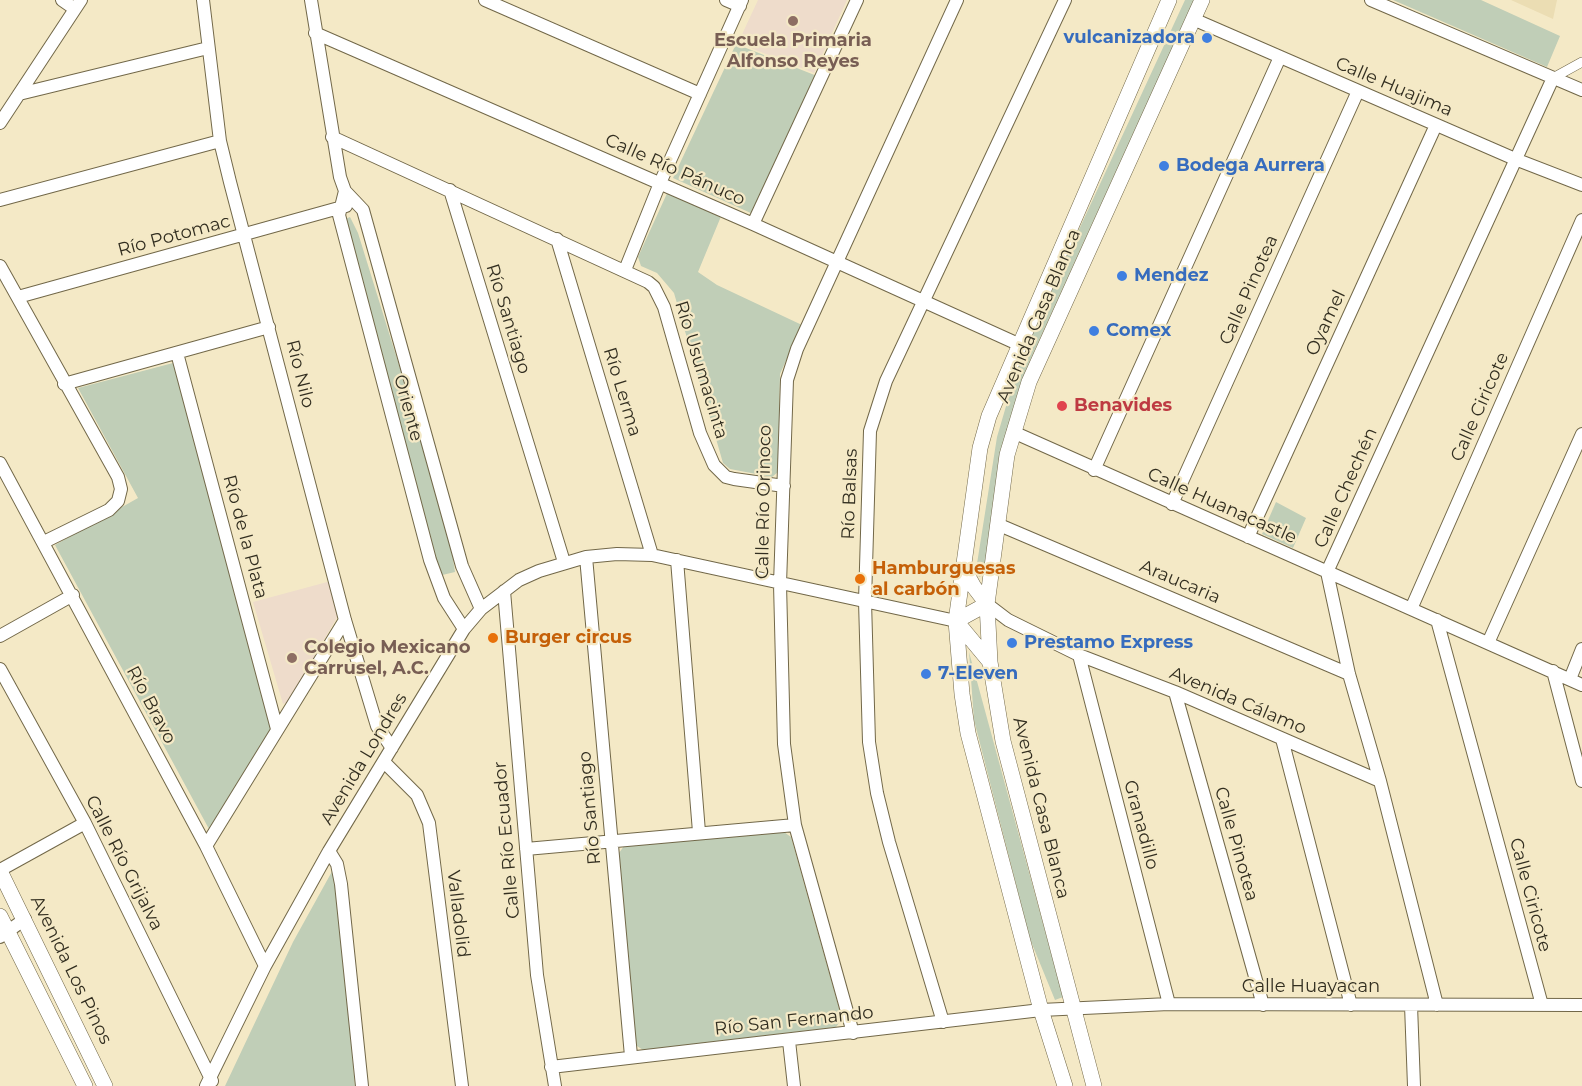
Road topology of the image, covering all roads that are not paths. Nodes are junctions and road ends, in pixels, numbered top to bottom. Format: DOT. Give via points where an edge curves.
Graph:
graph roads {
  1 [pos="62,0"];
  2 [pos="203,0"];
  3 [pos="311,0"];
  4 [pos="485,0"];
  5 [pos="726,0"];
  6 [pos="857,0"];
  7 [pos="957,0"];
  8 [pos="1065,0"];
  9 [pos="1169,0"];
  10 [pos="1202,0"];
  11 [pos="1371,0"];
  12 [pos="741,3"];
  13 [pos="78,4"];
  14 [pos="1193,19"];
  15 [pos="315,33"];
  16 [pos="208,48"];
  17 [pos="1280,57"];
  18 [pos="1582,62"];
  19 [pos="1553,78"];
  20 [pos="1582,90"];
  21 [pos="1358,91"];
  22 [pos="19,94"];
  23 [pos="700,94"];
  24 [pos="0,123"];
  25 [pos="1436,125"];
  26 [pos="332,137"];
  27 [pos="220,141"];
  28 [pos="1515,159"];
  29 [pos="660,183"];
  30 [pos="1582,185"];
  31 [pos="450,190"];
  32 [pos="345,191"];
  33 [pos="0,200"];
  34 [pos="358,202"];
  35 [pos="340,207"];
  36 [pos="1582,220"];
  37 [pos="753,224"];
  38 [pos="245,235"];
  39 [pos="557,239"];
  40 [pos="837,263"];
  41 [pos="0,266"];
  42 [pos="625,270"];
  43 [pos="18,297"];
  44 [pos="925,303"];
  45 [pos="269,327"];
  46 [pos="1018,344"];
  47 [pos="177,353"];
  48 [pos="64,384"];
  49 [pos="995,398"];
  50 [pos="1020,408"];
  51 [pos="1013,432"];
  52 [pos="1582,434"];
  53 [pos="0,463"];
  54 [pos="1094,470"];
  55 [pos="784,486"];
  56 [pos="1172,504"];
  57 [pos="997,524"];
  58 [pos="1248,537"];
  59 [pos="44,543"];
  60 [pos="652,555"];
  61 [pos="586,557"];
  62 [pos="676,560"];
  63 [pos="564,562"];
  64 [pos="963,567"];
  65 [pos="1327,572"];
  66 [pos="780,584"];
  67 [pos="504,591"];
  68 [pos="73,595"];
  69 [pos="865,601"];
  70 [pos="987,604"];
  71 [pos="481,609"];
  72 [pos="1411,609"];
  73 [pos="345,620"];
  74 [pos="1437,620"];
  75 [pos="956,621"];
  76 [pos="464,628"];
  77 [pos="0,636"];
  78 [pos="1488,643"];
  79 [pos="1582,649"];
  80 [pos="1078,655"];
  81 [pos="990,662"];
  82 [pos="0,669"];
  83 [pos="1553,671"];
  84 [pos="1349,674"];
  85 [pos="1570,679"];
  86 [pos="1582,685"];
  87 [pos="1175,693"];
  88 [pos="278,729"];
  89 [pos="1282,739"];
  90 [pos="393,748"];
  91 [pos="384,762"];
  92 [pos="1380,781"];
  93 [pos="1582,781"];
  94 [pos="85,823"];
  95 [pos="795,825"];
  96 [pos="699,832"];
  97 [pos="611,840"];
  98 [pos="206,846"];
  99 [pos="526,849"];
  100 [pos="329,851"];
  101 [pos="0,870"];
  102 [pos="0,916"];
  103 [pos="25,919"];
  104 [pos="4,934"];
  105 [pos="266,966"];
  106 [pos="1169,1004"];
  107 [pos="1263,1005"];
  108 [pos="1351,1005"];
  109 [pos="1411,1005"];
  110 [pos="1437,1005"];
  111 [pos="1542,1005"];
  112 [pos="1582,1005"];
  113 [pos="1074,1008"];
  114 [pos="1041,1010"];
  115 [pos="944,1022"];
  116 [pos="852,1033"];
  117 [pos="789,1041"];
  118 [pos="631,1056"];
  119 [pos="551,1067"];
  120 [pos="210,1083"];
  121 [pos="86,1086"];
  122 [pos="105,1086"];
  123 [pos="362,1086"];
  124 [pos="462,1086"];
  125 [pos="555,1086"];
  126 [pos="794,1086"];
  127 [pos="1065,1086"];
  128 [pos="1094,1086"];
  129 [pos="1414,1086"];
  1 -- 13 [label="street"];
  2 -- 16 [label="street, Río Nilo"];
  3 -- 15 [label="street"];
  4 -- 23 [label="street"];
  5 -- 12 [label="street"];
  6 -- 37 [label="street"];
  7 -- 40 [label="street, Calle Río Orinoco"];
  8 -- 44 [label="street, Río Balsas"];
  9 -- 46 [label="street, Avenida Casa Blanca"];
  10 -- 14 [label="street, Avenida Casa Blanca"];
  11 -- 19 [label="street"];
  12 -- 23 [label="street"];
  13 -- 22 [label="street"];
  14 -- 17 [label="street, Calle Huajima"];
  14 -- 50 [label="street, Avenida Casa Blanca" via="1040,355"];
  15 -- 26 [label="street"];
  15 -- 29 [label="street, Calle Río Pánuco"];
  16 -- 22 [label="street"];
  16 -- 27 [label="street, Río Nilo"];
  17 -- 21 [label="street, Calle Huajima"];
  17 -- 54 [label="street"];
  18 -- 19 [label="street"];
  19 -- 20 [label="street"];
  19 -- 28 [label="street, Calle Chechén"];
  21 -- 25 [label="street, Calle Huajima"];
  21 -- 56 [label="street, Calle Pinotea"];
  22 -- 24 [label="street"];
  23 -- 29 [label="street"];
  25 -- 28 [label="street, Calle Huajima"];
  25 -- 58 [label="street, Oyamel"];
  26 -- 31 [label="street"];
  26 -- 32 [label="street"];
  27 -- 33 [label="street"];
  27 -- 38 [label="street, Río Nilo"];
  28 -- 30 [label="street, Calle Huajima"];
  28 -- 65 [label="street, Calle Chechén"];
  29 -- 37 [label="street, Calle Río Pánuco"];
  29 -- 42 [label="street"];
  31 -- 39 [label="street"];
  31 -- 63 [label="street, Río Santiago"];
  32 -- 34 [label="street, Oriente"];
  32 -- 35 [label="street, Oriente"];
  34 -- 35 [label="street, Río Potomac"];
  34 -- 71 [label="street, Oriente" via="462,566"];
  35 -- 38 [label="street, Río Potomac"];
  35 -- 76 [label="street, Oriente" via="430,560 444,598"];
  36 -- 72 [label="street, Calle Ciricote"];
  37 -- 40 [label="street, Calle Río Pánuco"];
  38 -- 43 [label="street, Río Potomac"];
  38 -- 45 [label="street, Río Nilo"];
  39 -- 42 [label="street"];
  39 -- 60 [label="street, Río Lerma"];
  40 -- 44 [label="street, Calle Río Pánuco"];
  40 -- 55 [label="street, Calle Río Orinoco" via="788,372"];
  41 -- 43 [label="street"];
  42 -- 55 [label="street, Río Usumacinta" via="648,282 659,296 700,434 714,465 726,477"];
  43 -- 48 [label="street"];
  44 -- 46 [label="street, Calle Río Pánuco"];
  44 -- 69 [label="street, Río Balsas" via="886,381 870,431"];
  45 -- 47 [label="street"];
  45 -- 73 [label="street, Río Nilo"];
  46 -- 49 [label="street, Avenida Casa Blanca"];
  47 -- 48 [label="street"];
  47 -- 88 [label="street, Río de la Plata"];
  48 -- 59 [label="street" via="118,477 120,495 114,506"];
  49 -- 50 [label="street" via="1011,398"];
  49 -- 64 [label="street, Avenida Casa Blanca" via="980,448"];
  50 -- 51 [label="street, Avenida Casa Blanca"];
  51 -- 54 [label="street, Calle Huanacastle"];
  51 -- 57 [label="street, Avenida Casa Blanca"];
  52 -- 78 [label="street"];
  53 -- 59 [label="street, Río Bravo"];
  54 -- 56 [label="street, Calle Huanacastle"];
  55 -- 66 [label="street, Calle Río Orinoco"];
  56 -- 58 [label="street, Calle Huanacastle"];
  57 -- 70 [label="street, Avenida Casa Blanca"];
  57 -- 84 [label="street, Araucaria"];
  58 -- 65 [label="street, Calle Huanacastle"];
  59 -- 68 [label="street, Río Bravo"];
  60 -- 61 [label="street, Avenida Londres"];
  60 -- 62 [label="street, Avenida Londres"];
  61 -- 63 [label="street, Avenida Londres"];
  61 -- 97 [label="street, Río Santiago"];
  62 -- 66 [label="street, Avenida Londres"];
  62 -- 96 [label="street"];
  63 -- 67 [label="street, Avenida Londres"];
  64 -- 70 [label="street"];
  64 -- 75 [label="street, Avenida Casa Blanca"];
  65 -- 72 [label="street, Calle Huanacastle"];
  65 -- 84 [label="street, Calle Chechén"];
  66 -- 69 [label="street, Avenida Londres"];
  66 -- 95 [label="street, Calle Río Orinoco" via="784,744"];
  67 -- 71 [label="street, Avenida Londres"];
  67 -- 99 [label="street, Calle Río Ecuador"];
  68 -- 77 [label="street"];
  68 -- 98 [label="street, Río Bravo"];
  69 -- 75 [label="street, Avenida Londres"];
  69 -- 115 [label="street, Río Balsas" via="869,742 877,793"];
  70 -- 75 [label="street"];
  70 -- 80 [label="street, Avenida Cálamo" via="1008,620"];
  70 -- 81 [label="street, Avenida Casa Blanca"];
  71 -- 76 [label="street, Avenida Londres"];
  72 -- 74 [label="street, Calle Huanacastle"];
  73 -- 88 [label="street"];
  73 -- 90 [label="street, Río Nilo" via="378,726"];
  74 -- 78 [label="street, Calle Huanacastle"];
  74 -- 111 [label="street, Calle Ciricote"];
  75 -- 81 [label="street"];
  75 -- 114 [label="street, Avenida Casa Blanca" via="968,733"];
  76 -- 90 [label="street, Avenida Londres"];
  78 -- 83 [label="street, Calle Huanacastle"];
  79 -- 85 [label="street"];
  80 -- 87 [label="street, Avenida Cálamo"];
  80 -- 106 [label="street, Granadillo"];
  81 -- 113 [label="street, Avenida Casa Blanca" via="1003,741"];
  82 -- 94 [label="street, Calle Río Grijalva"];
  83 -- 85 [label="street, Calle Huanacastle"];
  83 -- 93 [label="street"];
  84 -- 92 [label="street, Calle Chechén"];
  85 -- 86 [label="street, Calle Huanacastle"];
  87 -- 89 [label="street, Avenida Cálamo"];
  87 -- 107 [label="street, Calle Pinotea"];
  88 -- 98 [label="street"];
  89 -- 92 [label="street, Avenida Cálamo"];
  89 -- 108 [label="street"];
  90 -- 91 [label="street, Avenida Londres"];
  91 -- 100 [label="street, Avenida Londres"];
  91 -- 124 [label="street, Valladolid" via="417,795 429,823"];
  92 -- 110 [label="street, Calle Chechén"];
  94 -- 101 [label="street"];
  94 -- 120 [label="street, Calle Río Grijalva"];
  95 -- 96 [label="street"];
  95 -- 116 [label="street, Calle Río Orinoco"];
  96 -- 97 [label="street"];
  97 -- 99 [label="street"];
  97 -- 118 [label="street, Río Santiago"];
  98 -- 105 [label="street, Río Bravo"];
  99 -- 119 [label="street, Calle Río Ecuador" via="537,975"];
  100 -- 105 [label="street, Avenida Londres"];
  100 -- 123 [label="street" via="337,864 341,884"];
  101 -- 103 [label="street, Avenida Los Pinos"];
  102 -- 104 [label="street, Avenida Los Pinos"];
  103 -- 104 [label="street"];
  103 -- 122 [label="street, Avenida Los Pinos"];
  104 -- 121 [label="street, Avenida Los Pinos"];
  105 -- 120 [label="street, Avenida Londres"];
  106 -- 107 [label="street, Calle Huayacan"];
  106 -- 113 [label="street, Calle Huayacan"];
  107 -- 108 [label="street, Calle Huayacan"];
  108 -- 109 [label="street, Calle Huayacan"];
  109 -- 110 [label="street, Calle Huayacan"];
  109 -- 129 [label="street"];
  110 -- 111 [label="street, Calle Huayacan"];
  111 -- 112 [label="street, Calle Huayacan"];
  113 -- 114 [label="street, Calle Huayacan"];
  113 -- 128 [label="street, Avenida Casa Blanca"];
  114 -- 115 [label="street, Río San Fernando"];
  114 -- 127 [label="street, Avenida Casa Blanca"];
  115 -- 116 [label="street, Río San Fernando"];
  116 -- 117 [label="street, Río San Fernando"];
  117 -- 118 [label="street, Río San Fernando"];
  117 -- 126 [label="street"];
  118 -- 119 [label="street, Río San Fernando"];
  119 -- 125 [label="street, Calle Río Ecuador"];
}
